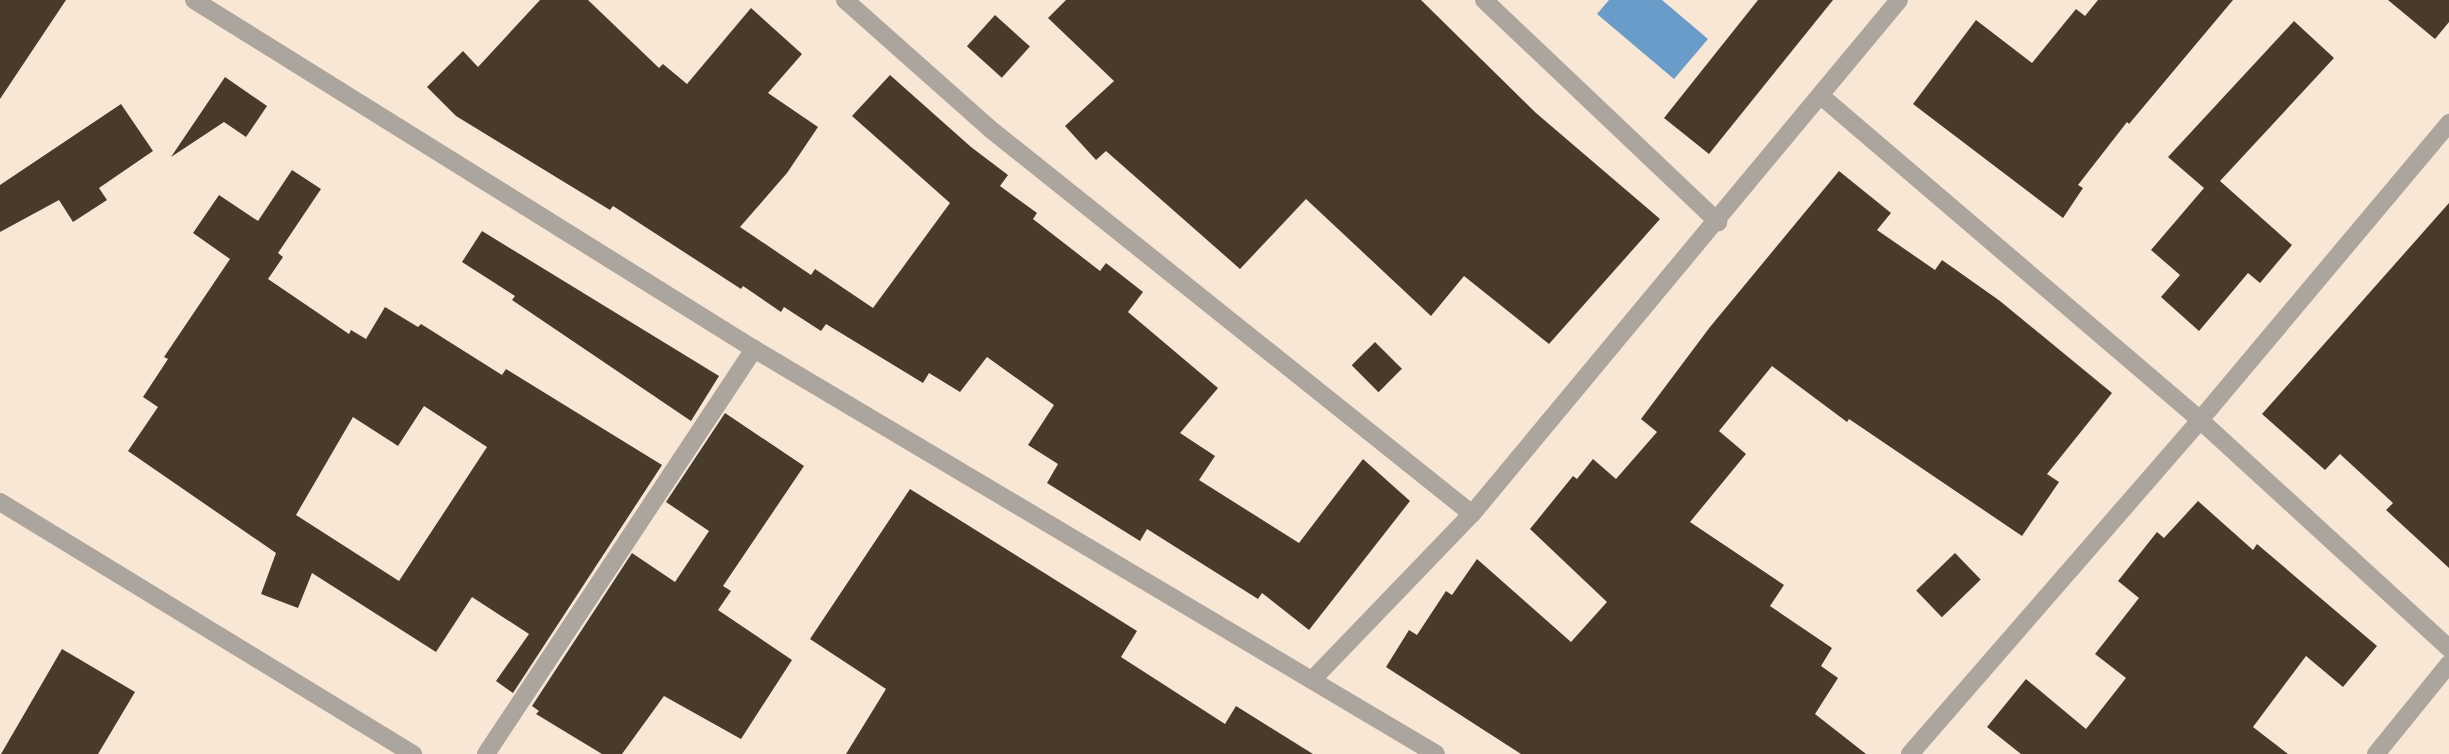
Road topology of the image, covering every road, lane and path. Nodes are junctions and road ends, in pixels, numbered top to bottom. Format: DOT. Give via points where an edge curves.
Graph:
graph roads {
  1 [pos="194,0"];
  2 [pos="845,0"];
  3 [pos="1484,0"];
  4 [pos="1899,0"];
  5 [pos="1821,96"];
  6 [pos="2449,123"];
  7 [pos="1718,222"];
  8 [pos="754,349"];
  9 [pos="2200,420"];
  10 [pos="0,502"];
  11 [pos="1472,514"];
  12 [pos="2449,648"];
  13 [pos="2449,664"];
  14 [pos="1312,680"];
  15 [pos="413,754"];
  16 [pos="486,754"];
  17 [pos="1436,754"];
  18 [pos="1910,754"];
  19 [pos="2376,754"];
  1 -- 8 [label="street"];
  2 -- 11 [label="street" via="989,128"];
  3 -- 7 [label="street"];
  4 -- 5 [label="street"];
  5 -- 7 [label="street"];
  5 -- 9 [label="street"];
  6 -- 9 [label="street"];
  7 -- 11 [label="street"];
  8 -- 14 [label="street"];
  8 -- 16 [label="street"];
  9 -- 12 [label="street"];
  9 -- 18 [label="street"];
  10 -- 15 [label="street"];
  11 -- 14 [label="street"];
  13 -- 19 [label="street"];
  14 -- 17 [label="street"];
}
